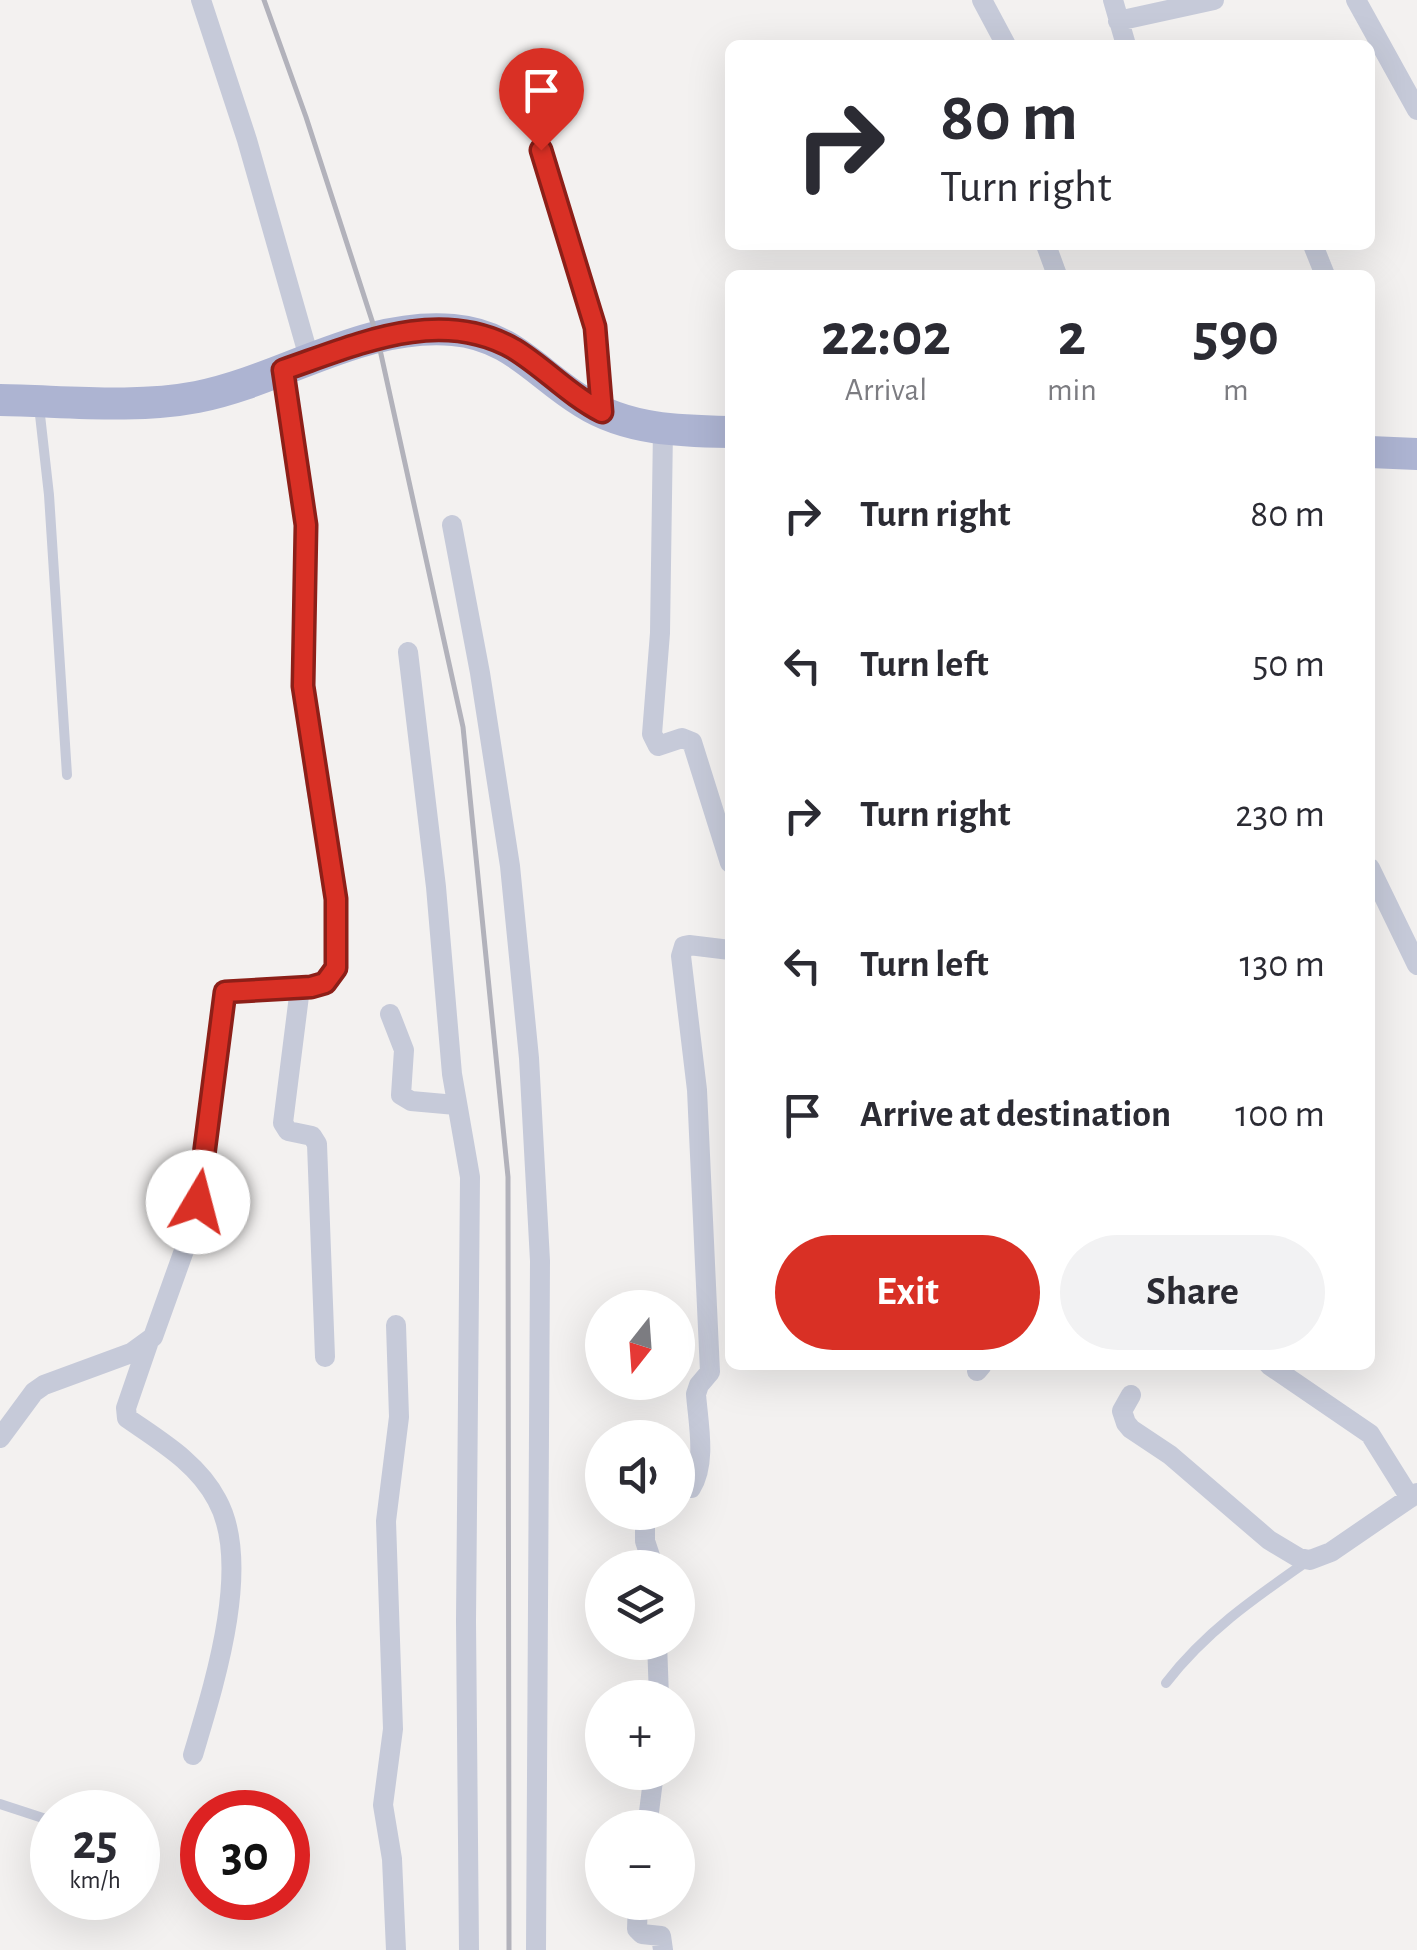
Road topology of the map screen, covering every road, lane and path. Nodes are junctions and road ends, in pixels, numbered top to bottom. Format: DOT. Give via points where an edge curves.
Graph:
graph roads {
  1 [pos="201,0"];
  2 [pos="982,0"];
  3 [pos="1112,0"];
  4 [pos="1214,0"];
  5 [pos="1356,0"];
  6 [pos="1118,21"];
  7 [pos="1003,40"];
  8 [pos="1124,40"];
  9 [pos="1417,110"];
  10 [pos="530,117"];
  11 [pos="297,365"];
  12 [pos="0,400"];
  13 [pos="38,400"];
  14 [pos="602,412"];
  15 [pos="663,429"];
  16 [pos="725,432"];
  17 [pos="1375,447"];
  18 [pos="1417,454"];
  19 [pos="452,525"];
  20 [pos="408,652"];
  21 [pos="67,775"];
  22 [pos="725,848"];
  23 [pos="1375,878"];
  24 [pos="725,949"];
  25 [pos="1417,966"];
  26 [pos="300,988"];
  27 [pos="390,1014"];
  28 [pos="456,1105"];
  29 [pos="396,1325"];
  30 [pos="148,1344"];
  31 [pos="325,1358"];
  32 [pos="1276,1370"];
  33 [pos="1131,1395"];
  34 [pos="0,1438"];
  35 [pos="695,1481"];
  36 [pos="1413,1495"];
  37 [pos="1310,1560"];
  38 [pos="1166,1683"];
  39 [pos="193,1755"];
  40 [pos="0,1804"];
  41 [pos="30,1814"];
  42 [pos="637,1920"];
  43 [pos="396,1950"];
  44 [pos="468,1950"];
  45 [pos="536,1950"];
  46 [pos="663,1950"];
  1 -- 11 [label="street" via="247,140"];
  2 -- 7 [label="street"];
  3 -- 6 [label="street"];
  4 -- 6 [label="street"];
  5 -- 9 [label="street"];
  6 -- 8 [label="street"];
  10 -- 14 [label="lane" via="595,327"];
  11 -- 13 [label="main road" via="157,402"];
  11 -- 14 [label="main road" via="377,336 457,330 509,346"];
  11 -- 26 [label="street" via="308,542 303,686 336,899 334,974"];
  12 -- 13 [label="main road"];
  13 -- 21 [label="lane"];
  14 -- 15 [label="main road"];
  15 -- 16 [label="main road"];
  15 -- 22 [label="street" via="652,734 658,746 682,738 692,742"];
  17 -- 18 [label="main road"];
  19 -- 45 [label="street" via="510,866 530,1078 540,1261"];
  20 -- 28 [label="street"];
  23 -- 25 [label="street"];
  24 -- 35 [label="street" via="689,944 681,956 697,1090 710,1372 696,1394"];
  26 -- 30 [label="street" via="225,992 196,1216"];
  26 -- 31 [label="street" via="283,1124 318,1144"];
  27 -- 28 [label="street" via="404,1050 402,1095"];
  28 -- 44 [label="street" via="470,1177"];
  29 -- 43 [label="street" via="399,1418 386,1521 392,1729 383,1804"];
  30 -- 34 [label="street" via="44,1385"];
  30 -- 39 [label="street" via="127,1418 203,1478 218,1501 228,1539 224,1634"];
  32 -- 36 [label="street" via="1370,1434"];
  33 -- 37 [label="street" via="1122,1411 1131,1429 1269,1540"];
  36 -- 37 [label="street"];
  37 -- 38 [label="lane" via="1248,1601"];
  40 -- 41 [label="lane"];
  42 -- 46 [label="street" via="642,1934 664,1938"];
}
